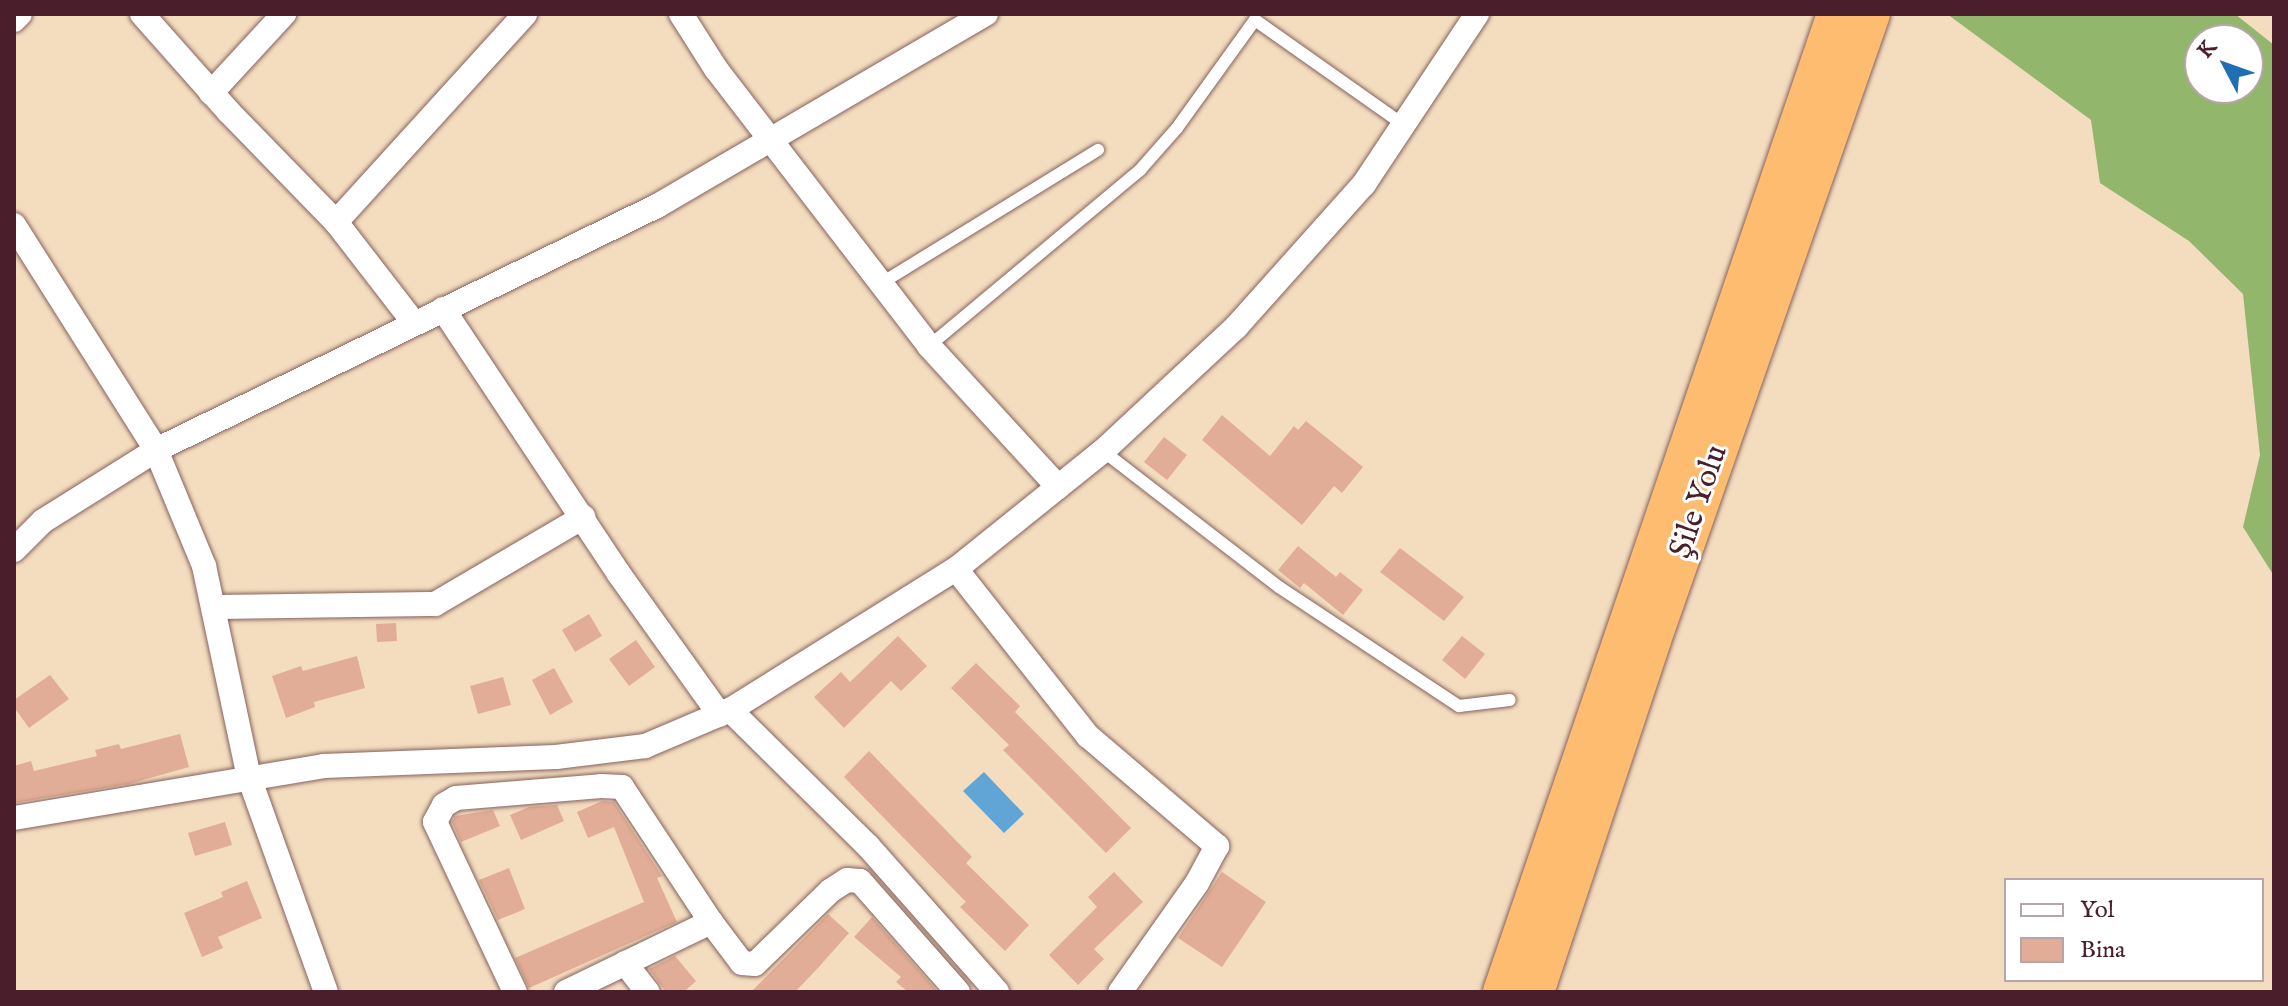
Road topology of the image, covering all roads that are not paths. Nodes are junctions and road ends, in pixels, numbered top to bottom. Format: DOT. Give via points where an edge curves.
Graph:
graph roads {
  1 [pos="20,14"];
  2 [pos="142,14"];
  3 [pos="284,14"];
  4 [pos="525,14"];
  5 [pos="681,14"];
  6 [pos="986,14"];
  7 [pos="1477,14"];
  8 [pos="1836,14"];
  9 [pos="1871,14"];
  10 [pos="14,20"];
  11 [pos="211,93"];
  12 [pos="1404,125"];
  13 [pos="770,140"];
  14 [pos="1098,150"];
  15 [pos="336,222"];
  16 [pos="14,225"];
  17 [pos="880,284"];
  18 [pos="443,309"];
  19 [pos="414,323"];
  20 [pos="929,346"];
  21 [pos="156,450"];
  22 [pos="1103,451"];
  23 [pos="1058,487"];
  24 [pos="583,517"];
  25 [pos="14,550"];
  26 [pos="956,569"];
  27 [pos="213,607"];
  28 [pos="1510,700"];
  29 [pos="725,712"];
  30 [pos="249,777"];
  31 [pos="14,818"];
  32 [pos="711,922"];
  33 [pos="625,963"];
  34 [pos="326,992"];
  35 [pos="515,992"];
  36 [pos="566,992"];
  37 [pos="648,992"];
  38 [pos="958,992"];
  39 [pos="997,992"];
  40 [pos="1120,992"];
  41 [pos="1502,992"];
  42 [pos="1535,992"];
  1 -- 10 [label="street"];
  2 -- 11 [label="street"];
  3 -- 11 [label="street"];
  4 -- 15 [label="street"];
  5 -- 13 [label="street"];
  6 -- 13 [label="street"];
  7 -- 12 [label="street"];
  8 -- 41 [label="highway, Şile Yolu"];
  9 -- 42 [label="highway, Şile Yolu"];
  11 -- 15 [label="street"];
  12 -- 20 [label="lane" via="1255,20 1140,170"];
  12 -- 22 [label="street" via="1364,184 1236,327"];
  13 -- 17 [label="street"];
  13 -- 18 [label="street" via="657,206"];
  14 -- 17 [label="lane"];
  15 -- 19 [label="street"];
  16 -- 21 [label="street"];
  17 -- 20 [label="street"];
  18 -- 19 [label="street"];
  18 -- 24 [label="street"];
  19 -- 21 [label="street"];
  20 -- 23 [label="street"];
  21 -- 25 [label="street" via="43,521"];
  21 -- 27 [label="street" via="204,566"];
  22 -- 23 [label="street"];
  22 -- 28 [label="lane" via="1279,587 1459,706"];
  23 -- 26 [label="street"];
  24 -- 27 [label="street" via="435,604"];
  24 -- 29 [label="street" via="619,574"];
  26 -- 29 [label="street"];
  26 -- 40 [label="street" via="1088,736 1217,846"];
  27 -- 30 [label="street"];
  29 -- 30 [label="street" via="645,746 556,757 324,766"];
  29 -- 39 [label="street" via="868,846"];
  30 -- 31 [label="street"];
  30 -- 34 [label="street"];
  32 -- 33 [label="street"];
  32 -- 35 [label="street" via="622,787 456,798 444,805 435,822"];
  32 -- 38 [label="street" via="742,963 755,964 830,891 847,880 860,881"];
  33 -- 36 [label="street"];
  33 -- 37 [label="street"];
}
